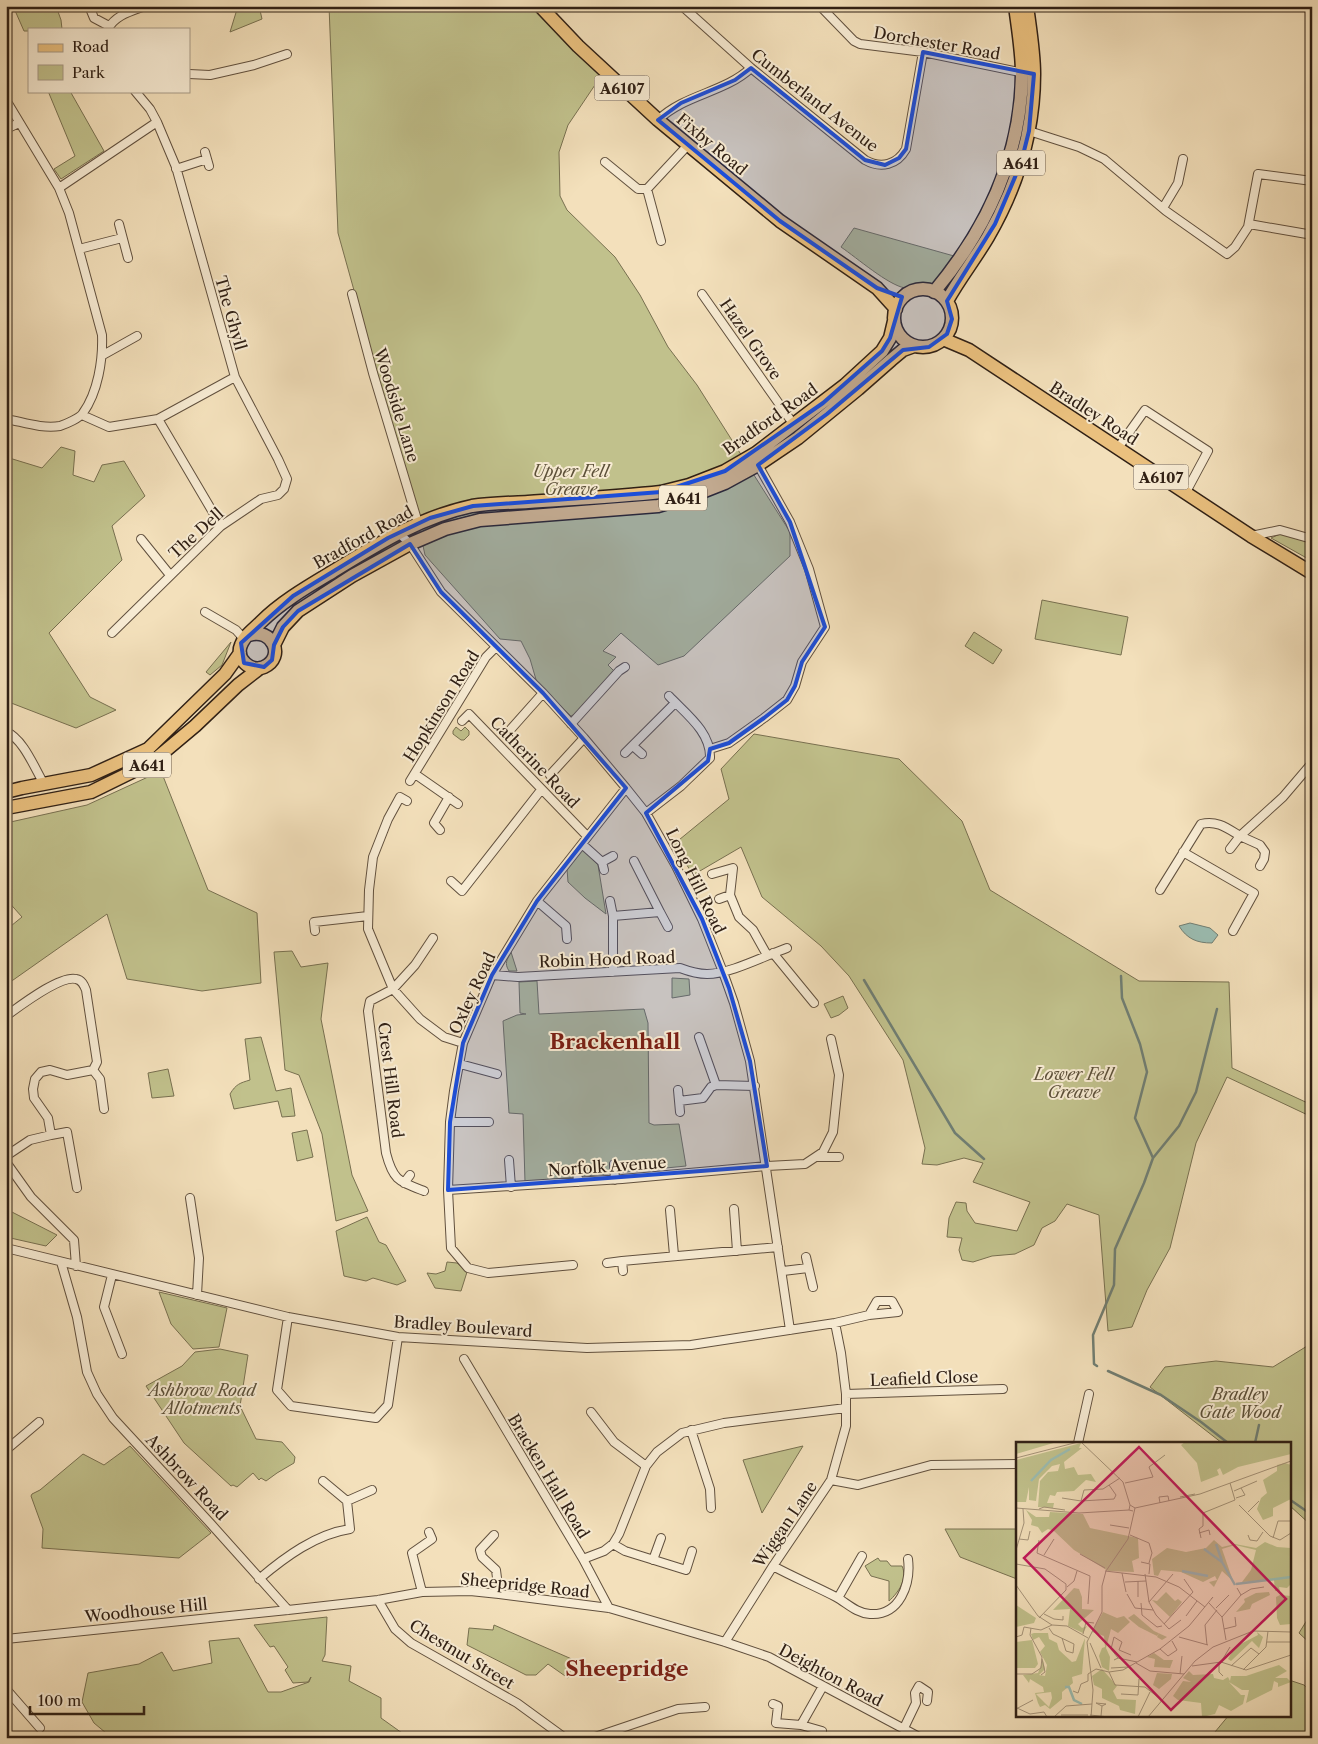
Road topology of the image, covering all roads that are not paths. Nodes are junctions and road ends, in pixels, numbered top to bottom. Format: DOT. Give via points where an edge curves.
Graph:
graph roads {
  1 [pos="89,6"];
  2 [pos="145,6"];
  3 [pos="540,6"];
  4 [pos="682,6"];
  5 [pos="820,6"];
  6 [pos="1015,6"];
  7 [pos="1027,6"];
  8 [pos="108,28"];
  9 [pos="922,52"];
  10 [pos="287,54"];
  11 [pos="751,68"];
  12 [pos="1028,73"];
  13 [pos="190,74"];
  14 [pos="136,92"];
  15 [pos="6,100"];
  16 [pos="658,120"];
  17 [pos="157,122"];
  18 [pos="19,123"];
  19 [pos="6,129"];
  20 [pos="1029,131"];
  21 [pos="688,145"];
  22 [pos="207,159"];
  23 [pos="1183,159"];
  24 [pos="605,162"];
  25 [pos="176,169"];
  26 [pos="1312,181"];
  27 [pos="59,188"];
  28 [pos="647,189"];
  29 [pos="1163,208"];
  30 [pos="119,224"];
  31 [pos="1249,224"];
  32 [pos="1306,234"];
  33 [pos="122,238"];
  34 [pos="661,240"];
  35 [pos="79,249"];
  36 [pos="128,258"];
  37 [pos="877,288"];
  38 [pos="934,292"];
  39 [pos="352,294"];
  40 [pos="702,294"];
  41 [pos="903,297"];
  42 [pos="946,301"];
  43 [pos="895,315"];
  44 [pos="950,328"];
  45 [pos="136,336"];
  46 [pos="943,339"];
  47 [pos="914,346"];
  48 [pos="969,350"];
  49 [pos="102,355"];
  50 [pos="235,377"];
  51 [pos="82,415"];
  52 [pos="6,419"];
  53 [pos="158,419"];
  54 [pos="794,425"];
  55 [pos="1118,448"];
  56 [pos="278,459"];
  57 [pos="758,465"];
  58 [pos="1186,492"];
  59 [pos="418,523"];
  60 [pos="221,526"];
  61 [pos="398,532"];
  62 [pos="1250,536"];
  63 [pos="142,539"];
  64 [pos="1312,539"];
  65 [pos="410,544"];
  66 [pos="1312,573"];
  67 [pos="170,575"];
  68 [pos="204,612"];
  69 [pos="112,633"];
  70 [pos="246,637"];
  71 [pos="274,644"];
  72 [pos="496,647"];
  73 [pos="240,653"];
  74 [pos="611,664"];
  75 [pos="260,668"];
  76 [pos="543,693"];
  77 [pos="669,696"];
  78 [pos="676,703"];
  79 [pos="462,721"];
  80 [pos="571,724"];
  81 [pos="511,729"];
  82 [pos="6,732"];
  83 [pos="584,738"];
  84 [pos="633,746"];
  85 [pos="710,749"];
  86 [pos="625,753"];
  87 [pos="642,754"];
  88 [pos="1312,763"];
  89 [pos="415,774"];
  90 [pos="550,774"];
  91 [pos="410,781"];
  92 [pos="44,784"];
  93 [pos="626,788"];
  94 [pos="541,790"];
  95 [pos="6,792"];
  96 [pos="449,797"];
  97 [pos="407,801"];
  98 [pos="458,804"];
  99 [pos="6,808"];
  100 [pos="646,813"];
  101 [pos="440,830"];
  102 [pos="588,836"];
  103 [pos="1240,836"];
  104 [pos="582,844"];
  105 [pos="1230,849"];
  106 [pos="1183,852"];
  107 [pos="613,856"];
  108 [pos="634,861"];
  109 [pos="602,862"];
  110 [pos="1260,866"];
  111 [pos="604,870"];
  112 [pos="712,874"];
  113 [pos="451,881"];
  114 [pos="1160,890"];
  115 [pos="730,895"];
  116 [pos="719,899"];
  117 [pos="537,901"];
  118 [pos="610,901"];
  119 [pos="660,912"];
  120 [pos="368,916"];
  121 [pos="613,916"];
  122 [pos="313,923"];
  123 [pos="668,928"];
  124 [pos="1233,932"];
  125 [pos="433,938"];
  126 [pos="567,939"];
  127 [pos="787,948"];
  128 [pos="770,954"];
  129 [pos="613,972"];
  130 [pos="723,972"];
  131 [pos="492,975"];
  132 [pos="393,989"];
  133 [pos="814,1003"];
  134 [pos="6,1016"];
  135 [pos="700,1037"];
  136 [pos="831,1039"];
  137 [pos="463,1043"];
  138 [pos="460,1064"];
  139 [pos="93,1070"];
  140 [pos="497,1074"];
  141 [pos="716,1085"];
  142 [pos="754,1086"];
  143 [pos="678,1090"];
  144 [pos="679,1101"];
  145 [pos="104,1109"];
  146 [pos="680,1112"];
  147 [pos="450,1122"];
  148 [pos="489,1122"];
  149 [pos="51,1135"];
  150 [pos="6,1156"];
  151 [pos="816,1157"];
  152 [pos="839,1157"];
  153 [pos="509,1160"];
  154 [pos="6,1162"];
  155 [pos="614,1164"];
  156 [pos="767,1166"];
  157 [pos="577,1170"];
  158 [pos="410,1175"];
  159 [pos="615,1180"];
  160 [pos="578,1182"];
  161 [pos="404,1183"];
  162 [pos="511,1186"];
  163 [pos="77,1188"];
  164 [pos="448,1190"];
  165 [pos="424,1191"];
  166 [pos="190,1198"];
  167 [pos="734,1208"];
  168 [pos="670,1210"];
  169 [pos="778,1247"];
  170 [pos="6,1248"];
  171 [pos="737,1251"];
  172 [pos="674,1255"];
  173 [pos="806,1257"];
  174 [pos="622,1261"];
  175 [pos="61,1262"];
  176 [pos="607,1263"];
  177 [pos="573,1265"];
  178 [pos="76,1266"];
  179 [pos="808,1268"];
  180 [pos="623,1271"];
  181 [pos="783,1271"];
  182 [pos="112,1275"];
  183 [pos="813,1287"];
  184 [pos="196,1295"];
  185 [pos="869,1315"];
  186 [pos="288,1317"];
  187 [pos="835,1323"];
  188 [pos="790,1330"];
  189 [pos="398,1337"];
  190 [pos="122,1354"];
  191 [pos="464,1358"];
  192 [pos="1003,1389"];
  193 [pos="846,1394"];
  194 [pos="1088,1394"];
  195 [pos="846,1408"];
  196 [pos="591,1412"];
  197 [pos="39,1422"];
  198 [pos="692,1430"];
  199 [pos="1078,1442"];
  200 [pos="6,1450"];
  201 [pos="1016,1464"];
  202 [pos="646,1466"];
  203 [pos="831,1480"];
  204 [pos="323,1481"];
  205 [pos="372,1490"];
  206 [pos="347,1501"];
  207 [pos="711,1508"];
  208 [pos="494,1535"];
  209 [pos="661,1538"];
  210 [pos="433,1539"];
  211 [pos="613,1544"];
  212 [pos="692,1551"];
  213 [pos="862,1556"];
  214 [pos="583,1559"];
  215 [pos="908,1559"];
  216 [pos="653,1560"];
  217 [pos="773,1566"];
  218 [pos="259,1579"];
  219 [pos="422,1592"];
  220 [pos="499,1594"];
  221 [pos="838,1598"];
  222 [pos="378,1600"];
  223 [pos="609,1608"];
  224 [pos="288,1610"];
  225 [pos="6,1639"];
  226 [pos="725,1642"];
  227 [pos="823,1686"];
  228 [pos="6,1689"];
  229 [pos="927,1701"];
  230 [pos="773,1704"];
  231 [pos="705,1707"];
  232 [pos="802,1725"];
  233 [pos="40,1728"];
  234 [pos="904,1728"];
  235 [pos="822,1731"];
  236 [pos="554,1735"];
  237 [pos="565,1738"];
  238 [pos="592,1738"];
  239 [pos="921,1738"];
  1 -- 8 [label="street" via="94,18"];
  2 -- 8 [label="street" via="116,19"];
  3 -- 16 [label="main road, Fixby Road / A6107"];
  4 -- 11 [label="street, Cumberland Avenue"];
  5 -- 9 [label="street, Dorchester Road" via="860,44"];
  6 -- 12 [label="main road, A641"];
  7 -- 12 [label="main road, A641"];
  9 -- 11 [label="street, Cumberland Avenue" via="906,149 900,158 885,165 866,160"];
  9 -- 12 [label="street, Dorchester Road"];
  10 -- 13 [label="street" via="213,74"];
  11 -- 16 [label="street" via="735,80 681,103"];
  12 -- 20 [label="main road, A641"];
  12 -- 38 [label="main road, A641" via="1010,158 999,188 967,248"];
  14 -- 17 [label="street, The Ghyll"];
  15 -- 18 [label="street"];
  16 -- 21 [label="main road, Fixby Road / A6107"];
  17 -- 25 [label="street, The Ghyll"];
  17 -- 27 [label="street"];
  18 -- 19 [label="street"];
  18 -- 27 [label="street"];
  20 -- 29 [label="street" via="1104,159"];
  20 -- 42 [label="main road, A641" via="1002,210"];
  21 -- 28 [label="street"];
  21 -- 37 [label="main road, Fixby Road / A6107" via="780,221"];
  22 -- 25 [label="street"];
  23 -- 29 [label="street" via="1178,183"];
  24 -- 28 [label="street" via="638,189"];
  25 -- 50 [label="street, The Ghyll"];
  26 -- 31 [label="street" via="1258,174"];
  27 -- 35 [label="street"];
  28 -- 34 [label="street"];
  29 -- 31 [label="street" via="1227,254"];
  30 -- 33 [label="street"];
  31 -- 32 [label="street"];
  33 -- 35 [label="street"];
  33 -- 36 [label="street"];
  35 -- 49 [label="street" via="102,335"];
  37 -- 41 [label="main road, Fixby Road / A6107"];
  37 -- 43 [label="main road, Fixby Road / A6107"];
  38 -- 41 [label="main road" via="918,290"];
  38 -- 42 [label="main road"];
  39 -- 59 [label="street, Woodside Lane"];
  40 -- 54 [label="street, Hazel Grove"];
  41 -- 43 [label="main road, A641"];
  42 -- 44 [label="main road" via="951,310"];
  43 -- 47 [label="main road" via="900,336"];
  43 -- 54 [label="main road, Bradford Road / A641" via="890,338 882,351"];
  44 -- 46 [label="main road"];
  44 -- 48 [label="main road, Bradley Road / A6107"];
  45 -- 49 [label="street"];
  46 -- 47 [label="main road, A641" via="930,346"];
  46 -- 48 [label="main road, Bradley Road / A6107"];
  47 -- 57 [label="main road, Bradford Road / A641" via="903,350 820,420"];
  48 -- 55 [label="main road, Bradley Road / A6107"];
  49 -- 51 [label="street" via="94,392"];
  50 -- 53 [label="street"];
  50 -- 56 [label="street, The Ghyll"];
  51 -- 52 [label="street" via="61,426"];
  51 -- 53 [label="street" via="109,428"];
  53 -- 60 [label="street"];
  54 -- 59 [label="main road, Bradford Road / A641" via="725,471 689,485 637,495 473,506"];
  55 -- 58 [label="main road, Bradley Road / A6107"];
  55 -- 58 [label="street" via="1145,410 1208,451"];
  56 -- 60 [label="street, The Dell" via="287,479 284,489 278,495 261,499"];
  57 -- 65 [label="main road, Bradford Road / A641" via="726,483 658,506 480,520 445,529"];
  57 -- 85 [label="street" via="790,522 809,568 825,627 802,662 787,700 729,743"];
  58 -- 62 [label="main road, Bradley Road / A6107"];
  59 -- 61 [label="main road, Bradford Road / A641"];
  60 -- 67 [label="street, The Dell"];
  61 -- 65 [label="street, Long Hill Road"];
  61 -- 70 [label="main road, Bradford Road / A641" via="293,596"];
  62 -- 64 [label="street" via="1280,530"];
  62 -- 66 [label="main road, Bradley Road / A6107"];
  63 -- 67 [label="street"];
  65 -- 71 [label="main road, Bradford Road / A641" via="298,611 283,627"];
  65 -- 72 [label="street, Long Hill Road" via="441,592"];
  67 -- 69 [label="street, The Dell"];
  68 -- 70 [label="street"];
  70 -- 71 [label="main road" via="260,633"];
  70 -- 73 [label="main road"];
  71 -- 75 [label="main road, Bradford Road" via="272,660"];
  72 -- 76 [label="street, Long Hill Road"];
  72 -- 89 [label="street, Hopkinson Road" via="486,657"];
  73 -- 75 [label="main road" via="249,667"];
  73 -- 92 [label="main road, A641" via="225,674 148,749 91,775"];
  74 -- 80 [label="street" via="622,669"];
  75 -- 99 [label="main road, Bradford Road / A641" via="152,762 90,792"];
  76 -- 80 [label="street, Long Hill Road"];
  76 -- 81 [label="street" via="514,719"];
  77 -- 78 [label="street"];
  78 -- 84 [label="street"];
  78 -- 85 [label="street" via="696,724"];
  79 -- 94 [label="street, Catherine Road" via="469,714"];
  80 -- 83 [label="street, Long Hill Road"];
  82 -- 92 [label="street" via="13,735 23,748"];
  83 -- 90 [label="street"];
  83 -- 93 [label="street, Long Hill Road"];
  84 -- 86 [label="street"];
  84 -- 87 [label="street"];
  85 -- 100 [label="street" via="710,758 701,768"];
  88 -- 103 [label="street" via="1283,798"];
  89 -- 91 [label="street, Hopkinson Road"];
  89 -- 96 [label="street"];
  92 -- 95 [label="main road, A641"];
  93 -- 100 [label="street, Long Hill Road"];
  93 -- 102 [label="street, Oxley Road"];
  94 -- 102 [label="street, Catherine Road"];
  94 -- 113 [label="street" via="462,891"];
  96 -- 98 [label="street"];
  96 -- 101 [label="street" via="434,823"];
  97 -- 120 [label="street" via="400,796 373,857"];
  100 -- 130 [label="street, Long Hill Road" via="702,919"];
  102 -- 104 [label="street, Oxley Road"];
  103 -- 105 [label="street"];
  103 -- 106 [label="street" via="1212,821 1201,824"];
  103 -- 110 [label="street" via="1260,845 1265,852"];
  104 -- 109 [label="street"];
  104 -- 117 [label="street, Oxley Road"];
  106 -- 114 [label="street"];
  106 -- 124 [label="street" via="1254,893"];
  107 -- 109 [label="street"];
  108 -- 119 [label="street"];
  109 -- 111 [label="street"];
  112 -- 115 [label="street" via="733,868"];
  115 -- 116 [label="street"];
  115 -- 128 [label="street" via="739,917 754,930"];
  117 -- 126 [label="street" via="566,926"];
  117 -- 131 [label="street, Oxley Road"];
  118 -- 121 [label="street"];
  119 -- 121 [label="street"];
  119 -- 123 [label="street"];
  120 -- 122 [label="street"];
  120 -- 132 [label="street" via="368,929"];
  121 -- 129 [label="street"];
  125 -- 132 [label="street" via="431,948"];
  127 -- 128 [label="street, Robin Hood Road"];
  128 -- 130 [label="street, Robin Hood Road"];
  128 -- 133 [label="street"];
  129 -- 130 [label="street, Robin Hood Road" via="680,968 707,974"];
  129 -- 131 [label="street, Robin Hood Road"];
  130 -- 142 [label="street, Long Hill Road" via="750,1061"];
  131 -- 137 [label="street, Oxley Road"];
  132 -- 137 [label="street" via="420,1019 444,1037"];
  132 -- 161 [label="street, Crest Hill Road" via="370,1001 368,1011 386,1153 391,1171"];
  134 -- 139 [label="street" via="55,985 77,978 86,990 97,1062"];
  135 -- 141 [label="street"];
  136 -- 151 [label="street" via="839,1076 833,1132 823,1152"];
  137 -- 138 [label="street, Oxley Road"];
  138 -- 140 [label="street"];
  138 -- 147 [label="street, Oxley Road"];
  139 -- 145 [label="street" via="100,1079"];
  139 -- 149 [label="street" via="67,1075 50,1070 41,1072 35,1079 34,1098 48,1118"];
  141 -- 142 [label="street"];
  141 -- 144 [label="street" via="704,1098"];
  142 -- 156 [label="street, Long Hill Road"];
  143 -- 144 [label="street"];
  144 -- 146 [label="street"];
  147 -- 148 [label="street"];
  147 -- 164 [label="street, Oxley Road"];
  149 -- 150 [label="street" via="30,1140"];
  149 -- 163 [label="street" via="68,1132"];
  151 -- 152 [label="street, Norfolk Avenue"];
  151 -- 156 [label="street, Norfolk Avenue" via="806,1164"];
  153 -- 162 [label="street" via="513,1169"];
  154 -- 178 [label="street" via="31,1197 74,1240"];
  155 -- 159 [label="street"];
  156 -- 159 [label="street, Norfolk Avenue"];
  156 -- 169 [label="street, Long Hill Road"];
  157 -- 160 [label="street"];
  158 -- 161 [label="street"];
  159 -- 160 [label="street, Norfolk Avenue"];
  160 -- 162 [label="street, Norfolk Avenue"];
  161 -- 165 [label="street"];
  162 -- 164 [label="street, Norfolk Avenue"];
  164 -- 177 [label="street, Oxley Road" via="451,1248 468,1268 488,1273"];
  166 -- 184 [label="street" via="199,1258"];
  167 -- 171 [label="street"];
  168 -- 172 [label="street"];
  169 -- 171 [label="street"];
  169 -- 181 [label="street, Long Hill Road"];
  170 -- 175 [label="street"];
  171 -- 172 [label="street"];
  172 -- 174 [label="street"];
  173 -- 179 [label="street"];
  174 -- 176 [label="street"];
  174 -- 180 [label="street"];
  175 -- 178 [label="street, Bradley Boulevard"];
  175 -- 218 [label="street, Ashbrow Road" via="77,1317 86,1372 97,1394 113,1418"];
  178 -- 182 [label="street, Bradley Boulevard"];
  179 -- 181 [label="street"];
  179 -- 183 [label="street"];
  181 -- 188 [label="street, Long Hill Road"];
  182 -- 184 [label="street, Bradley Boulevard"];
  182 -- 190 [label="street" via="104,1307"];
  184 -- 186 [label="street, Bradley Boulevard"];
  185 -- 187 [label="street, Bradley Boulevard"];
  186 -- 189 [label="street, Bradley Boulevard"];
  186 -- 189 [label="street" via="277,1390 291,1406 376,1418 388,1406"];
  187 -- 188 [label="street, Bradley Boulevard"];
  187 -- 193 [label="street"];
  188 -- 189 [label="street, Bradley Boulevard" via="691,1345 634,1347"];
  191 -- 214 [label="street, Bracken Hall Road"];
  192 -- 193 [label="street, Leafield Close"];
  193 -- 195 [label="street"];
  194 -- 199 [label="street"];
  195 -- 198 [label="street"];
  195 -- 203 [label="street" via="846,1426"];
  196 -- 202 [label="street" via="614,1442"];
  197 -- 200 [label="street"];
  198 -- 202 [label="street" via="682,1433 657,1452"];
  198 -- 207 [label="street" via="710,1489"];
  201 -- 203 [label="street, Wiggan Lane" via="931,1465 858,1485"];
  202 -- 211 [label="street"];
  203 -- 217 [label="street, Wiggan Lane"];
  204 -- 206 [label="street"];
  205 -- 206 [label="street"];
  206 -- 218 [label="street" via="350,1529 309,1543 281,1560"];
  208 -- 220 [label="street" via="480,1550 482,1557 496,1570"];
  209 -- 216 [label="street"];
  210 -- 219 [label="street" via="412,1553"];
  211 -- 214 [label="street"];
  211 -- 216 [label="street"];
  212 -- 216 [label="street" via="686,1570"];
  213 -- 221 [label="street"];
  214 -- 223 [label="street, Bracken Hall Road"];
  215 -- 221 [label="street" via="910,1571 906,1589 886,1613 857,1611"];
  217 -- 221 [label="street"];
  217 -- 226 [label="street, Wiggan Lane"];
  218 -- 224 [label="street, Ashbrow Road"];
  219 -- 220 [label="street, Sheepridge Road"];
  219 -- 222 [label="street, Sheepridge Road"];
  220 -- 223 [label="street, Sheepridge Road"];
  222 -- 224 [label="street, Sheepridge Road"];
  222 -- 236 [label="street, Chestnut Street" via="395,1628 412,1643 517,1703"];
  223 -- 226 [label="street, Sheepridge Road"];
  224 -- 225 [label="street, Woodhouse Hill"];
  226 -- 227 [label="street, Deighton Road" via="769,1657"];
  227 -- 232 [label="street"];
  227 -- 234 [label="street, Deighton Road"];
  228 -- 233 [label="street"];
  229 -- 234 [label="street" via="928,1692 919,1686 914,1693 916,1703"];
  230 -- 232 [label="street" via="778,1706 772,1722"];
  231 -- 238 [label="street" via="678,1709"];
  232 -- 235 [label="street"];
  234 -- 239 [label="street, Deighton Road"];
  236 -- 237 [label="street, Chestnut Street"];
}
